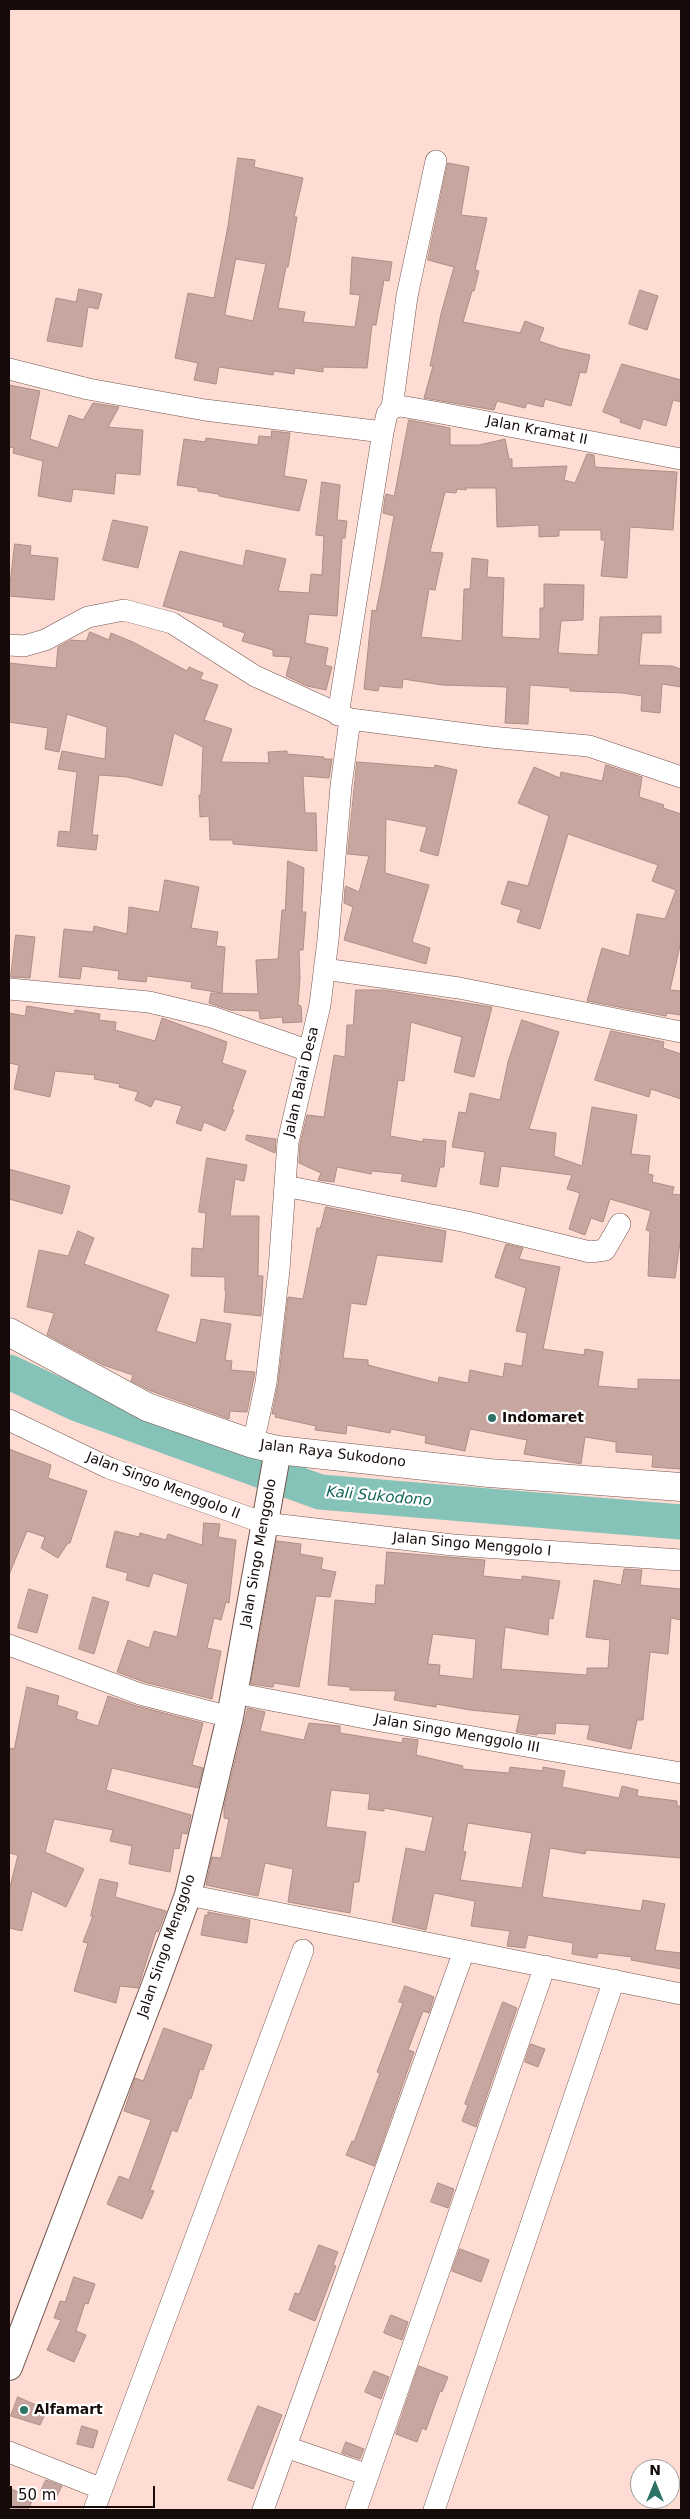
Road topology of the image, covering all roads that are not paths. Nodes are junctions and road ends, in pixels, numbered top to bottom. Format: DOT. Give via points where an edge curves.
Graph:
graph roads {
  1 [pos="436,161"];
  2 [pos="9,369"];
  3 [pos="392,408"];
  4 [pos="383,432"];
  5 [pos="681,459"];
  6 [pos="9,645"];
  7 [pos="344,717"];
  8 [pos="681,777"];
  9 [pos="324,969"];
  10 [pos="9,989"];
  11 [pos="681,1032"];
  12 [pos="309,1051"];
  13 [pos="285,1186"];
  14 [pos="620,1224"];
  15 [pos="9,1332"];
  16 [pos="9,1420"];
  17 [pos="269,1450"];
  18 [pos="681,1487"];
  19 [pos="265,1517"];
  20 [pos="681,1560"];
  21 [pos="9,1645"];
  22 [pos="232,1705"];
  23 [pos="681,1773"];
  24 [pos="188,1895"];
  25 [pos="302,1950"];
  26 [pos="464,1951"];
  27 [pos="545,1966"];
  28 [pos="614,1980"];
  29 [pos="681,1994"];
  30 [pos="9,2367"];
  31 [pos="286,2447"];
  32 [pos="9,2452"];
  33 [pos="368,2475"];
  34 [pos="102,2489"];
  35 [pos="94,2510"];
  36 [pos="263,2510"];
  37 [pos="356,2510"];
  38 [pos="434,2510"];
  1 -- 3 [label="street, Jalan Balai Desa" via="407,296"];
  2 -- 4 [label="street" via="88,389 205,410"];
  3 -- 4 [label="street, Jalan Balai Desa" via="387,414"];
  3 -- 5 [label="street, Jalan Kramat II" via="400,406 446,414"];
  4 -- 7 [label="street, Jalan Balai Desa"];
  6 -- 7 [label="street" via="24,646 45,640 88,617 124,610 172,622 255,676"];
  7 -- 8 [label="street" via="490,737 589,746"];
  7 -- 9 [label="street, Jalan Balai Desa"];
  9 -- 11 [label="street" via="459,988"];
  9 -- 12 [label="street, Jalan Balai Desa"];
  10 -- 12 [label="street" via="149,1002 212,1017"];
  12 -- 13 [label="street, Jalan Balai Desa" via="288,1142"];
  13 -- 14 [label="street" via="468,1222 590,1252 604,1250"];
  13 -- 17 [label="street, Jalan Balai Desa" via="266,1383"];
  15 -- 17 [label="main road, Jalan Raya Sukodono" via="147,1407"];
  16 -- 19 [label="street, Jalan Singo Menggolo II" via="108,1468"];
  17 -- 18 [label="main road, Jalan Raya Sukodono" via="489,1473"];
  17 -- 19 [label="street, Jalan Singo Menggolo"];
  19 -- 20 [label="street, Jalan Singo Menggolo I" via="453,1545"];
  19 -- 22 [label="street, Jalan Singo Menggolo"];
  21 -- 22 [label="street, Jalan Singo Menggolo III" via="140,1694"];
  22 -- 23 [label="street, Jalan Singo Menggolo III" via="381,1721"];
  22 -- 24 [label="street, Jalan Singo Menggolo"];
  24 -- 26 [label="street"];
  24 -- 30 [label="street, Jalan Singo Menggolo"];
  25 -- 34 [label="street"];
  26 -- 27 [label="street"];
  26 -- 31 [label="street"];
  27 -- 28 [label="street"];
  27 -- 33 [label="street"];
  28 -- 29 [label="street"];
  28 -- 38 [label="street"];
  31 -- 33 [label="street"];
  31 -- 36 [label="street"];
  32 -- 34 [label="street"];
  33 -- 37 [label="street"];
  34 -- 35 [label="street"];
}
